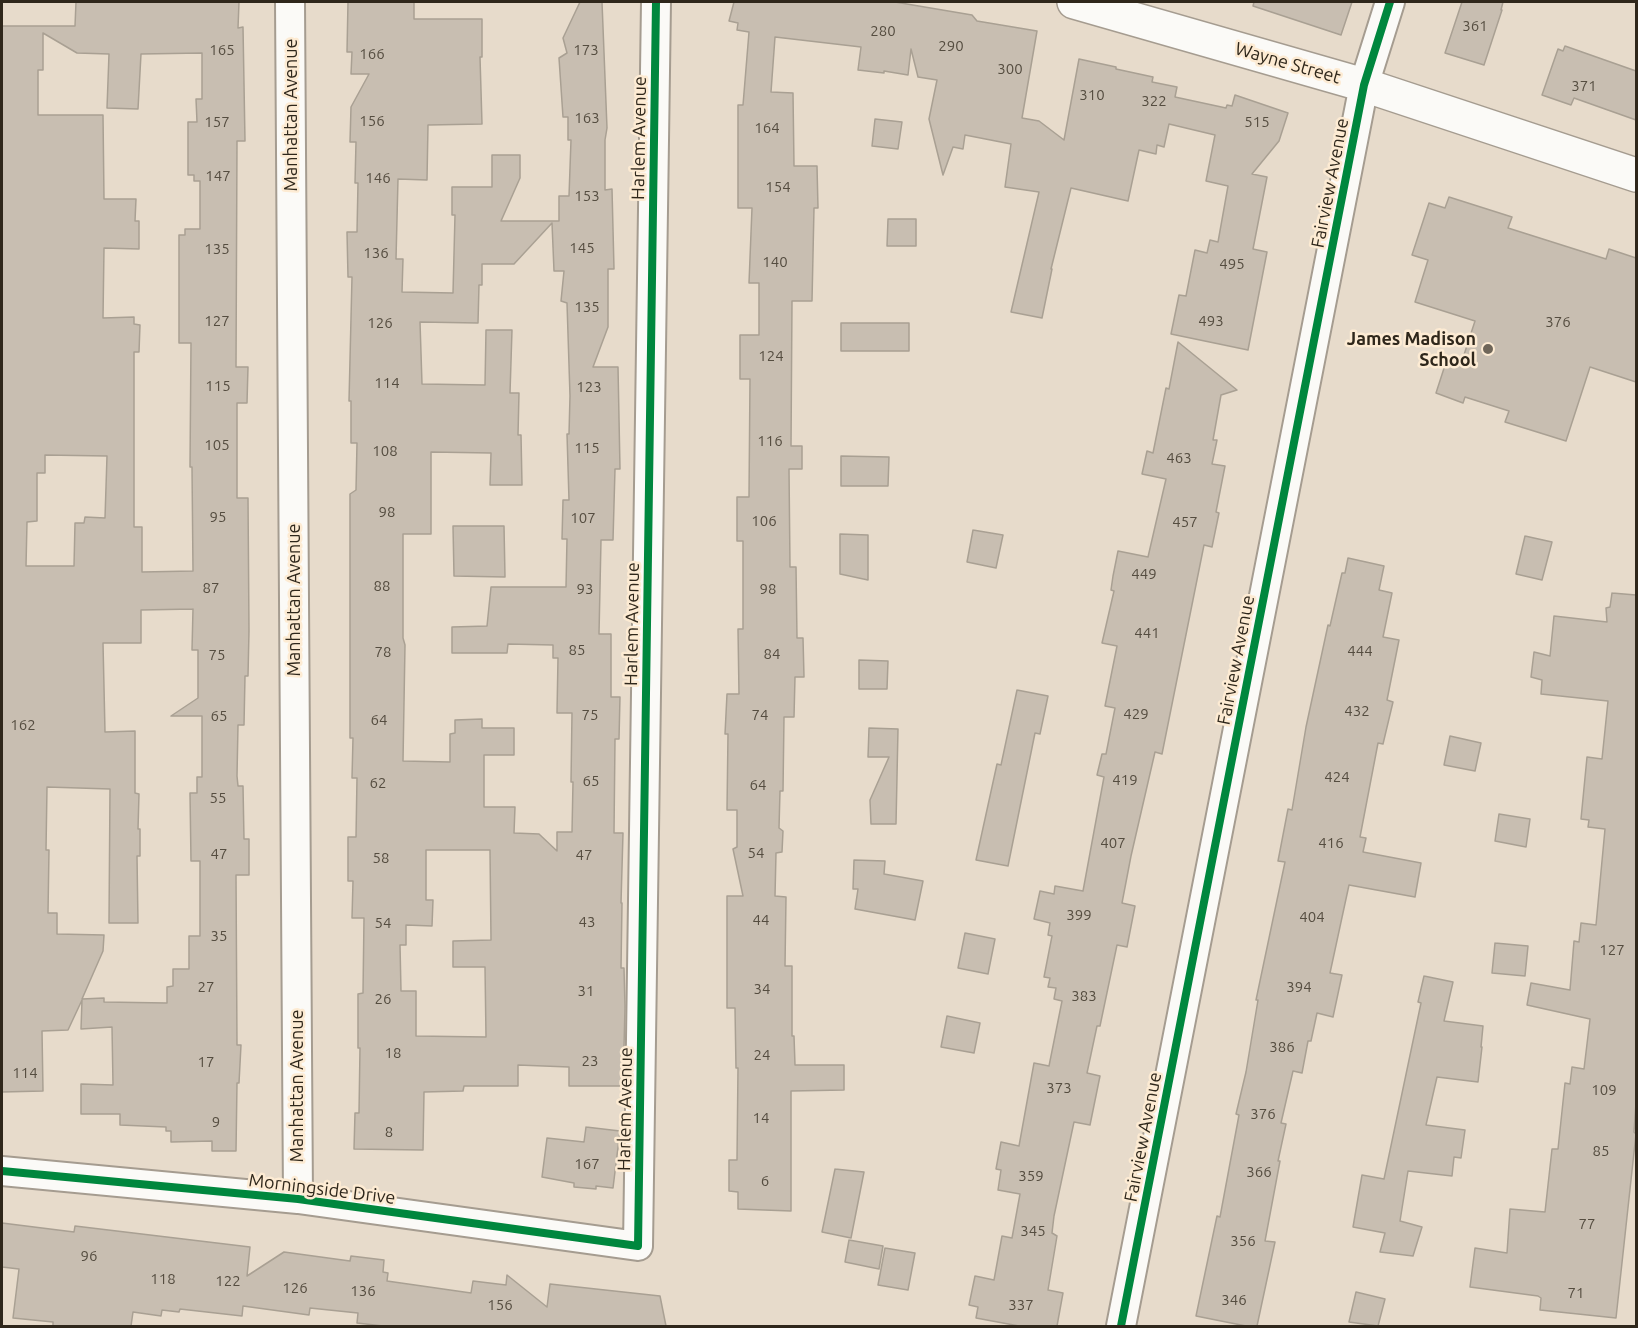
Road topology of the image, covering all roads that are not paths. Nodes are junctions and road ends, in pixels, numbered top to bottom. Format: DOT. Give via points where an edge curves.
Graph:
graph roads {
  1 [pos="290,2"];
  2 [pos="656,2"];
  3 [pos="1074,2"];
  4 [pos="1390,2"];
  5 [pos="1364,85"];
  6 [pos="1636,175"];
  7 [pos="2,1171"];
  8 [pos="298,1200"];
  9 [pos="638,1246"];
  10 [pos="1121,1326"];
  1 -- 8 [label="street, Manhattan Avenue"];
  2 -- 9 [label="street, Harlem Avenue"];
  3 -- 5 [label="street, Wayne Street"];
  4 -- 5 [label="street, Fairview Avenue"];
  5 -- 6 [label="street, Wayne Street"];
  5 -- 10 [label="street, Fairview Avenue"];
  7 -- 8 [label="street, Morningside Drive"];
  8 -- 9 [label="street, Morningside Drive"];
}
